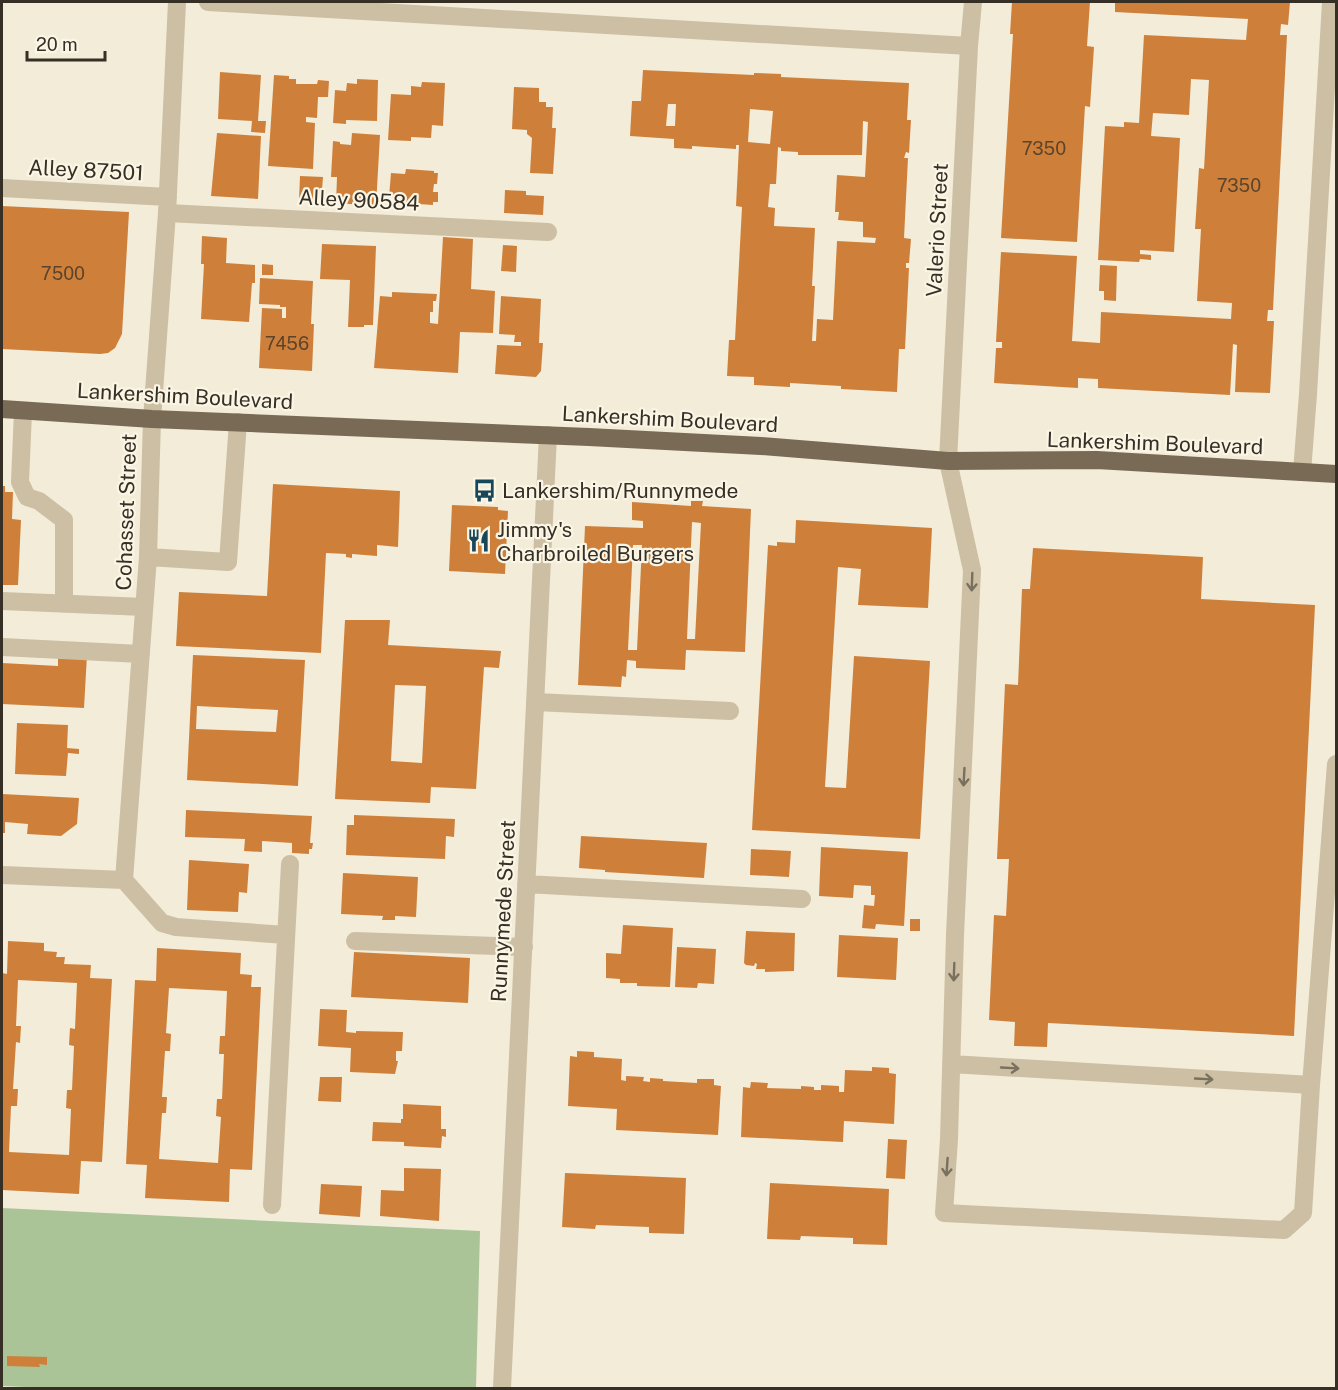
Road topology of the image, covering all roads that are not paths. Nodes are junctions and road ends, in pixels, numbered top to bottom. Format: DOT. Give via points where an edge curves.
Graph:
graph roads {
  1 [pos="177,2"];
  2 [pos="208,2"];
  3 [pos="973,2"];
  4 [pos="1331,2"];
  5 [pos="969,46"];
  6 [pos="2,188"];
  7 [pos="168,205"];
  8 [pos="548,232"];
  9 [pos="2,410"];
  10 [pos="23,411"];
  11 [pos="152,419"];
  12 [pos="238,422"];
  13 [pos="548,435"];
  14 [pos="948,460"];
  15 [pos="1302,472"];
  16 [pos="1336,474"];
  17 [pos="148,557"];
  18 [pos="2,601"];
  19 [pos="64,604"];
  20 [pos="144,607"];
  21 [pos="2,647"];
  22 [pos="141,654"];
  23 [pos="535,702"];
  24 [pos="730,711"];
  25 [pos="1336,764"];
  26 [pos="290,864"];
  27 [pos="2,875"];
  28 [pos="124,880"];
  29 [pos="526,884"];
  30 [pos="802,899"];
  31 [pos="286,935"];
  32 [pos="355,941"];
  33 [pos="524,947"];
  34 [pos="951,1064"];
  35 [pos="1311,1085"];
  36 [pos="272,1205"];
  37 [pos="502,1389"];
  1 -- 7 [label="street, Cohasset Street"];
  2 -- 5 [label="street"];
  3 -- 5 [label="street, Valerio Street"];
  4 -- 15 [label="street"];
  5 -- 14 [label="street, Valerio Street"];
  6 -- 7 [label="street, Alley 87501"];
  7 -- 8 [label="street, Alley 90584"];
  7 -- 11 [label="street, Cohasset Street"];
  9 -- 10 [label="main road, Lankershim Boulevard"];
  10 -- 11 [label="main road, Lankershim Boulevard"];
  10 -- 19 [label="street" via="20,482 27,497 64,520"];
  11 -- 12 [label="main road, Lankershim Boulevard"];
  11 -- 17 [label="street, Cohasset Street"];
  12 -- 13 [label="main road, Lankershim Boulevard"];
  12 -- 17 [label="street" via="228,562"];
  13 -- 14 [label="main road, Lankershim Boulevard"];
  13 -- 23 [label="street, Runnymede Street"];
  14 -- 15 [label="main road, Lankershim Boulevard" via="1097,460"];
  14 -- 34 [label="street, Valerio Street, one-way" via="972,570"];
  15 -- 16 [label="main road, Lankershim Boulevard"];
  17 -- 20 [label="street, Cohasset Street"];
  18 -- 19 [label="street"];
  19 -- 20 [label="street"];
  20 -- 22 [label="street, Cohasset Street"];
  21 -- 22 [label="street"];
  22 -- 28 [label="street, Cohasset Street"];
  23 -- 24 [label="street"];
  23 -- 29 [label="street, Runnymede Street"];
  25 -- 35 [label="street"];
  26 -- 31 [label="street"];
  27 -- 28 [label="street"];
  28 -- 31 [label="street" via="162,923"];
  29 -- 30 [label="street"];
  29 -- 33 [label="street, Runnymede Street"];
  31 -- 36 [label="street"];
  32 -- 33 [label="street"];
  33 -- 37 [label="street, Runnymede Street"];
  34 -- 35 [label="street, one-way"];
  34 -- 35 [label="street, Valerio Street, one-way" via="944,1213 1284,1230 1303,1213"];
}
